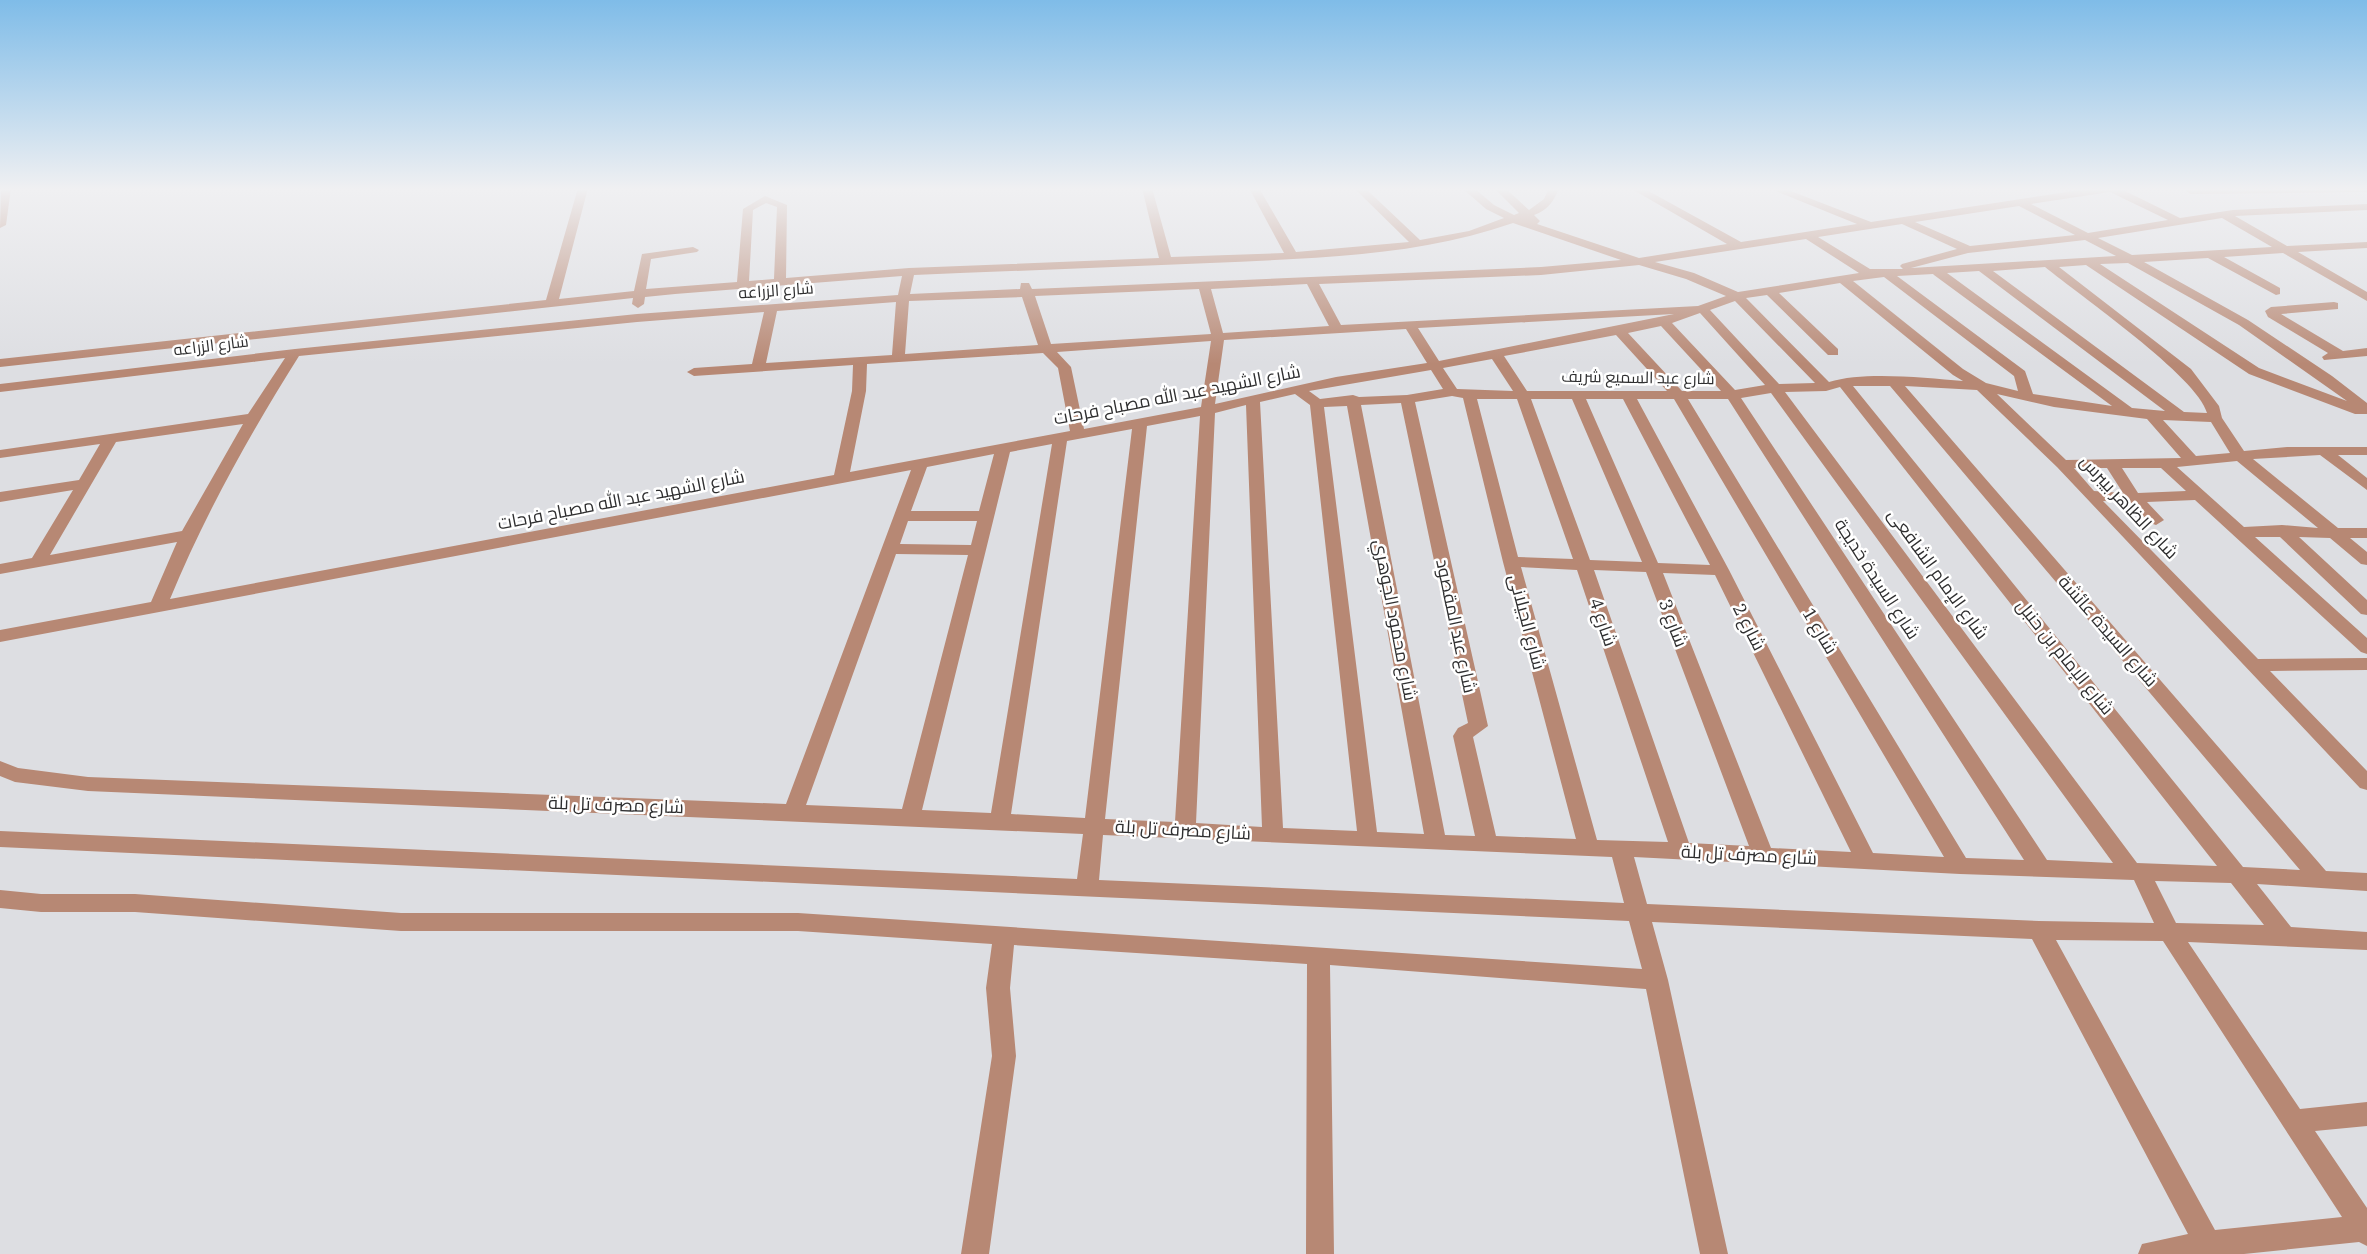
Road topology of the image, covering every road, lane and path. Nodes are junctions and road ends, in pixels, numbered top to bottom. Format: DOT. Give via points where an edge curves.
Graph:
graph roads {
  1 [pos="567,247"];
  2 [pos="746,247"];
  3 [pos="781,247"];
  4 [pos="1162,247"];
  5 [pos="1287,247"];
  6 [pos="1399,247"];
  7 [pos="1594,247"];
  8 [pos="1736,247"];
  9 [pos="1829,247"];
  10 [pos="1960,247"];
  11 [pos="2005,247"];
  12 [pos="2061,247"];
  13 [pos="2108,247"];
  14 [pos="2281,247"];
  15 [pos="2363,248"];
  16 [pos="2285,249"];
  17 [pos="693,250"];
  18 [pos="1968,250"];
  19 [pos="1351,253"];
  20 [pos="1331,254"];
  21 [pos="2210,254"];
  22 [pos="1292,256"];
  23 [pos="2087,260"];
  24 [pos="2136,260"];
  25 [pos="1166,261"];
  26 [pos="1641,261"];
  27 [pos="2049,265"];
  28 [pos="1981,267"];
  29 [pos="1022,268"];
  30 [pos="909,272"];
  31 [pos="1938,272"];
  32 [pos="1882,275"];
  33 [pos="1374,279"];
  34 [pos="1844,279"];
  35 [pos="1345,280"];
  36 [pos="1312,282"];
  37 [pos="780,283"];
  38 [pos="743,286"];
  39 [pos="1204,287"];
  40 [pos="1769,290"];
  41 [pos="2276,291"];
  42 [pos="639,293"];
  43 [pos="1026,295"];
  44 [pos="1737,296"];
  45 [pos="2367,297"];
  46 [pos="903,298"];
  47 [pos="552,302"];
  48 [pos="2334,306"];
  49 [pos="771,308"];
  50 [pos="1703,309"];
  51 [pos="637,318"];
  52 [pos="1664,322"];
  53 [pos="1410,326"];
  54 [pos="1337,329"];
  55 [pos="1618,329"];
  56 [pos="1218,338"];
  57 [pos="1046,348"];
  58 [pos="1833,352"];
  59 [pos="2367,352"];
  60 [pos="295,353"];
  61 [pos="1496,354"];
  62 [pos="2340,355"];
  63 [pos="898,357"];
  64 [pos="2303,360"];
  65 [pos="860,362"];
  66 [pos="0,363"];
  67 [pos="1433,366"];
  68 [pos="758,368"];
  69 [pos="694,372"];
  70 [pos="1894,382"];
  71 [pos="1835,385"];
  72 [pos="1981,386"];
  73 [pos="0,388"];
  74 [pos="1775,388"];
  75 [pos="1298,391"];
  76 [pos="1576,393"];
  77 [pos="1460,394"];
  78 [pos="1522,394"];
  79 [pos="1628,395"];
  80 [pos="1732,395"];
  81 [pos="1679,396"];
  82 [pos="2027,396"];
  83 [pos="1253,399"];
  84 [pos="1353,399"];
  85 [pos="1407,399"];
  86 [pos="1317,403"];
  87 [pos="1208,411"];
  88 [pos="2127,411"];
  89 [pos="2367,412"];
  90 [pos="2151,415"];
  91 [pos="2180,416"];
  92 [pos="253,418"];
  93 [pos="2215,418"];
  94 [pos="1140,421"];
  95 [pos="1069,437"];
  96 [pos="111,438"];
  97 [pos="1003,449"];
  98 [pos="2322,450"];
  99 [pos="2367,451"];
  100 [pos="0,454"];
  101 [pos="2239,455"];
  102 [pos="2192,461"];
  103 [pos="2110,463"];
  104 [pos="921,464"];
  105 [pos="2062,464"];
  106 [pos="2165,464"];
  107 [pos="841,478"];
  108 [pos="84,484"];
  109 [pos="2367,485"];
  110 [pos="2089,495"];
  111 [pos="2198,495"];
  112 [pos="0,497"];
  113 [pos="2134,498"];
  114 [pos="902,516"];
  115 [pos="986,516"];
  116 [pos="2156,520"];
  117 [pos="2282,530"];
  118 [pos="2242,532"];
  119 [pos="2335,533"];
  120 [pos="2367,533"];
  121 [pos="188,535"];
  122 [pos="890,549"];
  123 [pos="978,550"];
  124 [pos="2367,560"];
  125 [pos="38,562"];
  126 [pos="1511,562"];
  127 [pos="1583,564"];
  128 [pos="1652,568"];
  129 [pos="0,569"];
  130 [pos="1721,570"];
  131 [pos="158,606"];
  132 [pos="2367,610"];
  133 [pos="0,636"];
  134 [pos="2367,648"];
  135 [pos="2367,664"];
  136 [pos="2254,665"];
  137 [pos="0,768"];
  138 [pos="2367,783"];
  139 [pos="793,812"];
  140 [pos="910,817"];
  141 [pos="1000,821"];
  142 [pos="1096,826"];
  143 [pos="1185,831"];
  144 [pos="1273,835"];
  145 [pos="0,839"];
  146 [pos="1368,840"];
  147 [pos="1436,842"];
  148 [pos="1488,843"];
  149 [pos="1589,848"];
  150 [pos="1621,849"];
  151 [pos="1681,851"];
  152 [pos="1763,855"];
  153 [pos="1866,861"];
  154 [pos="1960,866"];
  155 [pos="2040,869"];
  156 [pos="2136,872"];
  157 [pos="2239,875"];
  158 [pos="2322,881"];
  159 [pos="2367,882"];
  160 [pos="1087,887"];
  161 [pos="0,899"];
  162 [pos="1638,912"];
  163 [pos="2039,930"];
  164 [pos="2170,934"];
  165 [pos="2284,934"];
  166 [pos="1004,937"];
  167 [pos="2367,940"];
  168 [pos="1318,955"];
  169 [pos="1657,980"];
  170 [pos="2367,1114"];
  171 [pos="2294,1122"];
  172 [pos="2366,1230"];
  173 [pos="2208,1244"];
  174 [pos="2240,1248"];
  175 [pos="975,1254"];
  176 [pos="1320,1254"];
  177 [pos="1714,1254"];
  178 [pos="2152,1254"];
  1 -- 47 [label="street"];
  2 -- 38 [label="street"];
  3 -- 37 [label="street"];
  4 -- 25 [label="street"];
  5 -- 22 [label="street"];
  6 -- 19 [label="street, شارع الزراعه"];
  7 -- 26 [label="street"];
  8 -- 26 [label="street, شارع الزراعه"];
  9 -- 32 [label="street"];
  10 -- 18 [label="street"];
  11 -- 18 [label="street"];
  12 -- 23 [label="street"];
  13 -- 24 [label="street"];
  14 -- 16 [label="street"];
  15 -- 16 [label="street, شارع الشهيد عبد الله مصباح فرحات"];
  16 -- 21 [label="street, شارع الشهيد عبد الله مصباح فرحات"];
  16 -- 45 [label="street"];
  17 -- 42 [label="street" via="646,256"];
  18 -- 32 [label="street"];
  19 -- 20 [label="street, شارع الزراعه"];
  19 -- 33 [label="street" via="1377,264 1380,272"];
  20 -- 22 [label="street, شارع الزراعه"];
  20 -- 35 [label="street" via="1323,260 1323,268"];
  21 -- 24 [label="street, شارع الشهيد عبد الله مصباح فرحات"];
  21 -- 41 [label="street"];
  22 -- 25 [label="street, شارع الزراعه"];
  23 -- 24 [label="street, شارع الشهيد عبد الله مصباح فرحات"];
  23 -- 27 [label="street, شارع الشهيد عبد الله مصباح فرحات"];
  23 -- 89 [label="street" via="2254,371"];
  24 -- 64 [label="street"];
  25 -- 29 [label="street, شارع الزراعه"];
  26 -- 33 [label="street, شارع الزراعه"];
  26 -- 44 [label="street"];
  27 -- 28 [label="street, شارع الشهيد عبد الله مصباح فرحات"];
  27 -- 93 [label="street" via="2186,372 2212,406"];
  28 -- 31 [label="street, شارع الشهيد عبد الله مصباح فرحات"];
  28 -- 91 [label="street"];
  29 -- 30 [label="street, شارع الزراعه"];
  29 -- 43 [label="street"];
  30 -- 37 [label="street, شارع الزراعه"];
  30 -- 46 [label="street"];
  31 -- 32 [label="street, شارع الشهيد عبد الله مصباح فرحات"];
  31 -- 88 [label="street"];
  32 -- 34 [label="street, شارع الشهيد عبد الله مصباح فرحات"];
  32 -- 82 [label="street" via="2020,374"];
  33 -- 35 [label="street, شارع الزراعه"];
  34 -- 40 [label="street, شارع الشهيد عبد الله مصباح فرحات"];
  34 -- 72 [label="street, شارع الظاهر بيبرس"];
  35 -- 36 [label="street, شارع الزراعه"];
  36 -- 39 [label="street, شارع الزراعه"];
  36 -- 54 [label="street"];
  37 -- 38 [label="street, شارع الزراعه"];
  38 -- 42 [label="street, شارع الزراعه"];
  39 -- 43 [label="street, شارع الزراعه"];
  39 -- 56 [label="street"];
  40 -- 44 [label="street, شارع الشهيد عبد الله مصباح فرحات"];
  40 -- 58 [label="street"];
  42 -- 47 [label="street, شارع الزراعه"];
  42 -- 51 [label="street"];
  43 -- 46 [label="street, شارع الزراعه"];
  43 -- 57 [label="street"];
  44 -- 50 [label="street, شارع الشهيد عبد الله مصباح فرحات"];
  44 -- 71 [label="street, شارع الإمام بن حنبل"];
  46 -- 49 [label="street, شارع الزراعه"];
  46 -- 63 [label="street"];
  47 -- 66 [label="street, شارع الزراعه"];
  48 -- 62 [label="street" via="2271,311"];
  49 -- 51 [label="street, شارع الزراعه"];
  49 -- 68 [label="street"];
  50 -- 52 [label="street, شارع الشهيد عبد الله مصباح فرحات"];
  50 -- 53 [label="street"];
  50 -- 74 [label="street, شارع الإمام الشافعى"];
  51 -- 60 [label="street, شارع الزراعه"];
  52 -- 55 [label="street, شارع الشهيد عبد الله مصباح فرحات"];
  52 -- 80 [label="street, شارع السيدة خديجة"];
  53 -- 54 [label="street"];
  53 -- 67 [label="street"];
  54 -- 56 [label="street"];
  55 -- 61 [label="street, شارع الشهيد عبد الله مصباح فرحات"];
  55 -- 81 [label="street, شارع 1"];
  56 -- 57 [label="street"];
  56 -- 87 [label="street"];
  57 -- 63 [label="street"];
  57 -- 95 [label="street" via="1064,368"];
  59 -- 62 [label="street"];
  60 -- 73 [label="street, شارع الزراعه"];
  60 -- 92 [label="street"];
  61 -- 67 [label="street, شارع الشهيد عبد الله مصباح فرحات"];
  61 -- 78 [label="street, شارع 4"];
  62 -- 64 [label="street"];
  63 -- 65 [label="street"];
  64 -- 89 [label="street"];
  65 -- 68 [label="street"];
  65 -- 107 [label="street" via="859,391"];
  67 -- 75 [label="street, شارع الشهيد عبد الله مصباح فرحات"];
  67 -- 77 [label="street"];
  68 -- 69 [label="street"];
  70 -- 71 [label="street, شارع عبد السميع شريف"];
  70 -- 72 [label="street, شارع عبد السميع شريف"];
  70 -- 158 [label="street, شارع السيدة عائشة"];
  71 -- 74 [label="street, شارع عبد السميع شريف"];
  71 -- 157 [label="street, شارع الإمام بن حنبل"];
  72 -- 82 [label="street"];
  72 -- 105 [label="street, شارع الظاهر بيبرس"];
  74 -- 80 [label="street, شارع عبد السميع شريف"];
  74 -- 156 [label="street, شارع الإمام الشافعى"];
  75 -- 83 [label="street, شارع الشهيد عبد الله مصباح فرحات"];
  75 -- 86 [label="street"];
  76 -- 78 [label="street, شارع عبد السميع شريف"];
  76 -- 79 [label="street, شارع عبد السميع شريف"];
  76 -- 128 [label="street, شارع 3"];
  77 -- 78 [label="street, شارع عبد السميع شريف"];
  77 -- 85 [label="street, شارع عبد السميع شريف"];
  77 -- 126 [label="street, شارع الجيلانى"];
  78 -- 127 [label="street, شارع 4"];
  79 -- 81 [label="street, شارع عبد السميع شريف"];
  79 -- 130 [label="street, شارع 2"];
  80 -- 81 [label="street, شارع عبد السميع شريف"];
  80 -- 155 [label="street, شارع السيدة خديجة"];
  81 -- 154 [label="street, شارع 1"];
  82 -- 88 [label="street"];
  83 -- 87 [label="street, شارع الشهيد عبد الله مصباح فرحات"];
  83 -- 144 [label="street"];
  84 -- 85 [label="street, شارع عبد السميع شريف"];
  84 -- 86 [label="street, شارع عبد السميع شريف"];
  84 -- 147 [label="street, شارع محمود الجوهري"];
  85 -- 148 [label="street, شارع عبد المقصود" via="1478,726 1463,736"];
  86 -- 146 [label="street"];
  87 -- 94 [label="street, شارع الشهيد عبد الله مصباح فرحات"];
  87 -- 143 [label="street"];
  88 -- 90 [label="street"];
  90 -- 91 [label="street"];
  90 -- 102 [label="street"];
  91 -- 93 [label="street"];
  92 -- 96 [label="street"];
  92 -- 121 [label="street"];
  93 -- 101 [label="street"];
  94 -- 95 [label="street, شارع الشهيد عبد الله مصباح فرحات"];
  94 -- 142 [label="street"];
  95 -- 97 [label="street, شارع الشهيد عبد الله مصباح فرحات"];
  95 -- 141 [label="street"];
  96 -- 100 [label="street"];
  96 -- 108 [label="street"];
  97 -- 104 [label="street, شارع الشهيد عبد الله مصباح فرحات"];
  97 -- 115 [label="street"];
  98 -- 99 [label="street"];
  98 -- 101 [label="street"];
  98 -- 109 [label="street"];
  101 -- 102 [label="street"];
  101 -- 119 [label="street"];
  102 -- 106 [label="street"];
  103 -- 105 [label="street"];
  103 -- 106 [label="street"];
  103 -- 113 [label="street"];
  104 -- 107 [label="street, شارع الشهيد عبد الله مصباح فرحات"];
  104 -- 114 [label="street"];
  105 -- 110 [label="street, شارع الظاهر بيبرس"];
  106 -- 111 [label="street"];
  107 -- 131 [label="street, شارع الشهيد عبد الله مصباح فرحات"];
  108 -- 112 [label="street"];
  108 -- 125 [label="street"];
  110 -- 113 [label="street"];
  110 -- 136 [label="street, شارع الظاهر بيبرس"];
  111 -- 113 [label="street"];
  111 -- 118 [label="street"];
  113 -- 116 [label="street"];
  114 -- 115 [label="street"];
  114 -- 122 [label="street"];
  115 -- 123 [label="street"];
  117 -- 118 [label="street"];
  117 -- 119 [label="street"];
  117 -- 132 [label="street"];
  118 -- 134 [label="street"];
  119 -- 120 [label="street"];
  119 -- 124 [label="street"];
  121 -- 125 [label="street"];
  121 -- 131 [label="street"];
  122 -- 123 [label="street"];
  122 -- 139 [label="street"];
  123 -- 140 [label="street"];
  125 -- 129 [label="street"];
  126 -- 127 [label="street"];
  126 -- 149 [label="street, شارع الجيلانى"];
  127 -- 128 [label="street"];
  127 -- 151 [label="street, شارع 4"];
  128 -- 130 [label="street"];
  128 -- 152 [label="street, شارع 3"];
  130 -- 153 [label="street, شارع 2"];
  131 -- 133 [label="street, شارع الشهيد عبد الله مصباح فرحات"];
  135 -- 136 [label="street"];
  136 -- 138 [label="street, شارع الظاهر بيبرس"];
  137 -- 139 [label="street, شارع مصرف تل بلة" via="15,775 88,784"];
  139 -- 140 [label="street, شارع مصرف تل بلة"];
  140 -- 141 [label="street, شارع مصرف تل بلة"];
  141 -- 142 [label="street, شارع مصرف تل بلة"];
  142 -- 143 [label="street, شارع مصرف تل بلة"];
  142 -- 160 [label="street"];
  143 -- 144 [label="street, شارع مصرف تل بلة"];
  144 -- 146 [label="street, شارع مصرف تل بلة"];
  145 -- 160 [label="street"];
  146 -- 147 [label="street, شارع مصرف تل بلة"];
  147 -- 148 [label="street, شارع مصرف تل بلة"];
  148 -- 149 [label="street, شارع مصرف تل بلة"];
  149 -- 150 [label="street, شارع مصرف تل بلة"];
  150 -- 151 [label="street, شارع مصرف تل بلة"];
  150 -- 162 [label="street"];
  151 -- 152 [label="street, شارع مصرف تل بلة"];
  152 -- 153 [label="street, شارع مصرف تل بلة"];
  153 -- 154 [label="street, شارع مصرف تل بلة"];
  154 -- 155 [label="street, شارع مصرف تل بلة"];
  155 -- 156 [label="street, شارع مصرف تل بلة"];
  156 -- 157 [label="street, شارع مصرف تل بلة"];
  156 -- 164 [label="street, شارع الإمام الشافعى"];
  157 -- 158 [label="street, شارع مصرف تل بلة"];
  157 -- 165 [label="street, شارع الإمام بن حنبل"];
  158 -- 159 [label="street, شارع مصرف تل بلة"];
  160 -- 162 [label="street"];
  161 -- 166 [label="street" via="135,903 401,922 798,922"];
  162 -- 163 [label="street"];
  162 -- 169 [label="street"];
  163 -- 164 [label="street"];
  163 -- 173 [label="street"];
  164 -- 165 [label="street"];
  164 -- 171 [label="street, شارع الإمام الشافعى"];
  165 -- 167 [label="street"];
  166 -- 168 [label="street"];
  166 -- 175 [label="street" via="998,988 1004,1056"];
  168 -- 169 [label="street"];
  168 -- 176 [label="street"];
  169 -- 177 [label="street"];
  170 -- 171 [label="street"];
  171 -- 172 [label="street, شارع الإمام الشافعى"];
  172 -- 174 [label="street"];
  173 -- 174 [label="street"];
  173 -- 178 [label="street"];
}
